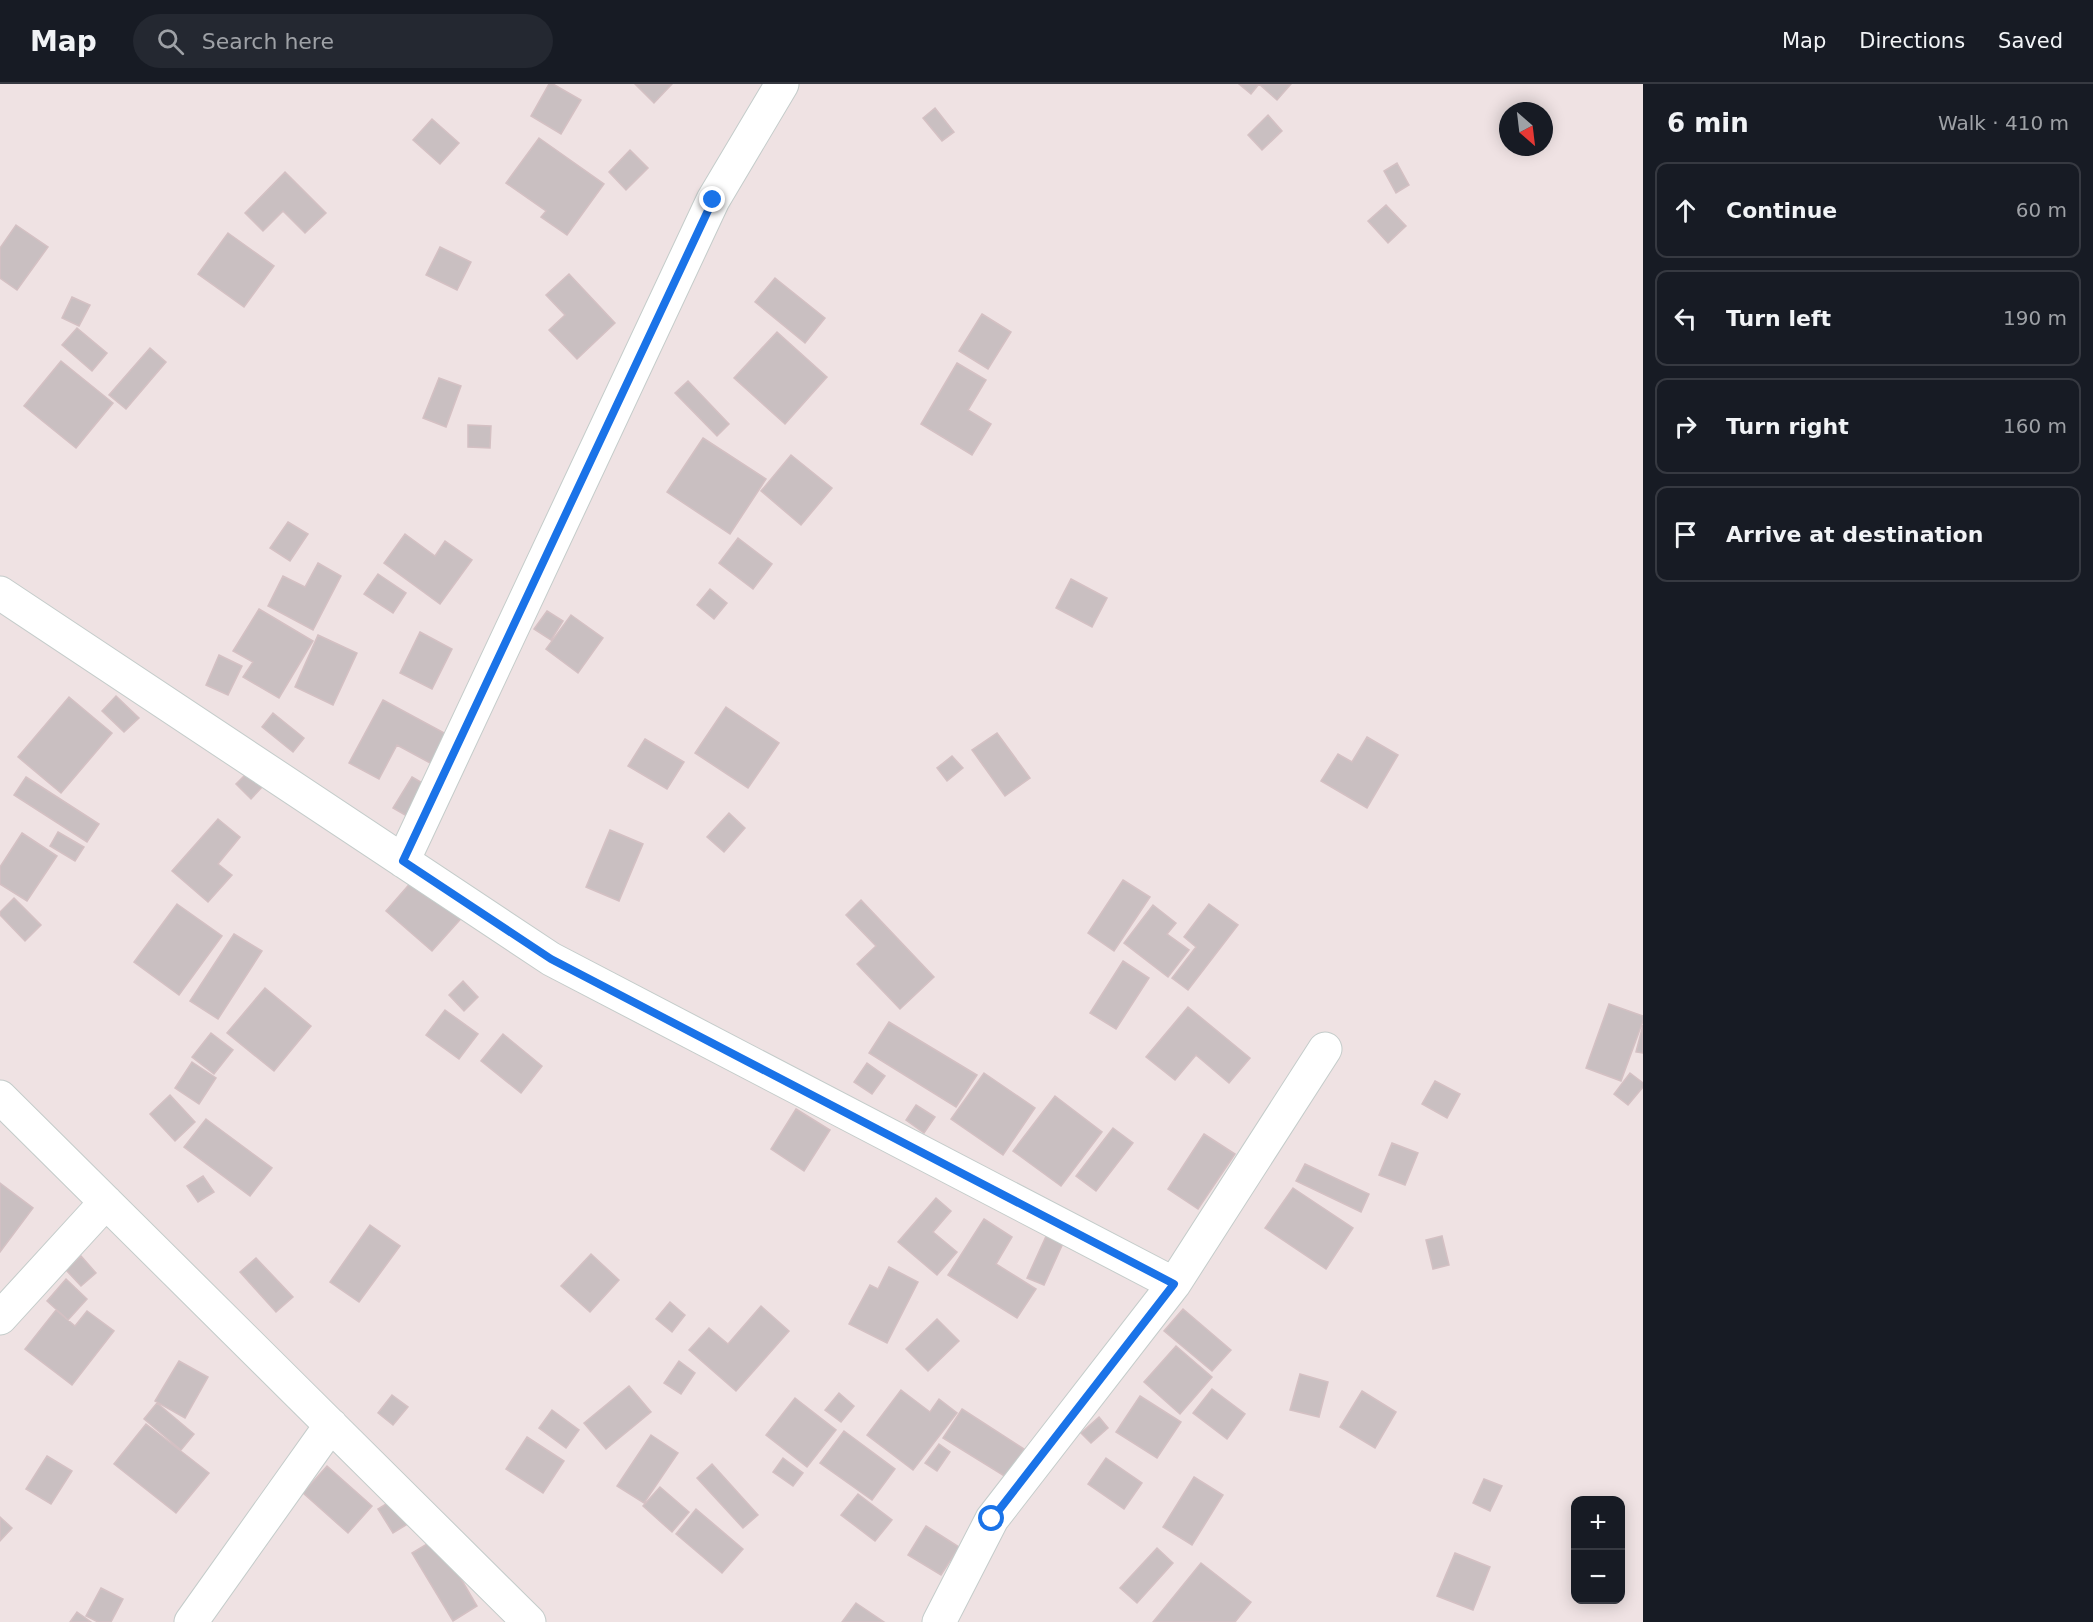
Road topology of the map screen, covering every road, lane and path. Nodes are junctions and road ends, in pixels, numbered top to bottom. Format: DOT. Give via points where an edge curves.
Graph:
graph roads {
  1 [pos="782,84"];
  2 [pos="0,593"];
  3 [pos="403,861"];
  4 [pos="1325,1049"];
  5 [pos="0,1096"];
  6 [pos="106,1202"];
  7 [pos="1174,1284"];
  8 [pos="0,1318"];
  9 [pos="331,1425"];
  10 [pos="191,1622"];
  11 [pos="529,1622"];
  12 [pos="939,1622"];
  1 -- 3 [label="street" via="713,200"];
  2 -- 3 [label="street"];
  3 -- 7 [label="street" via="551,959"];
  4 -- 7 [label="street"];
  5 -- 6 [label="street"];
  6 -- 8 [label="street"];
  6 -- 9 [label="street"];
  7 -- 12 [label="street" via="992,1519"];
  9 -- 10 [label="street"];
  9 -- 11 [label="street"];
}
